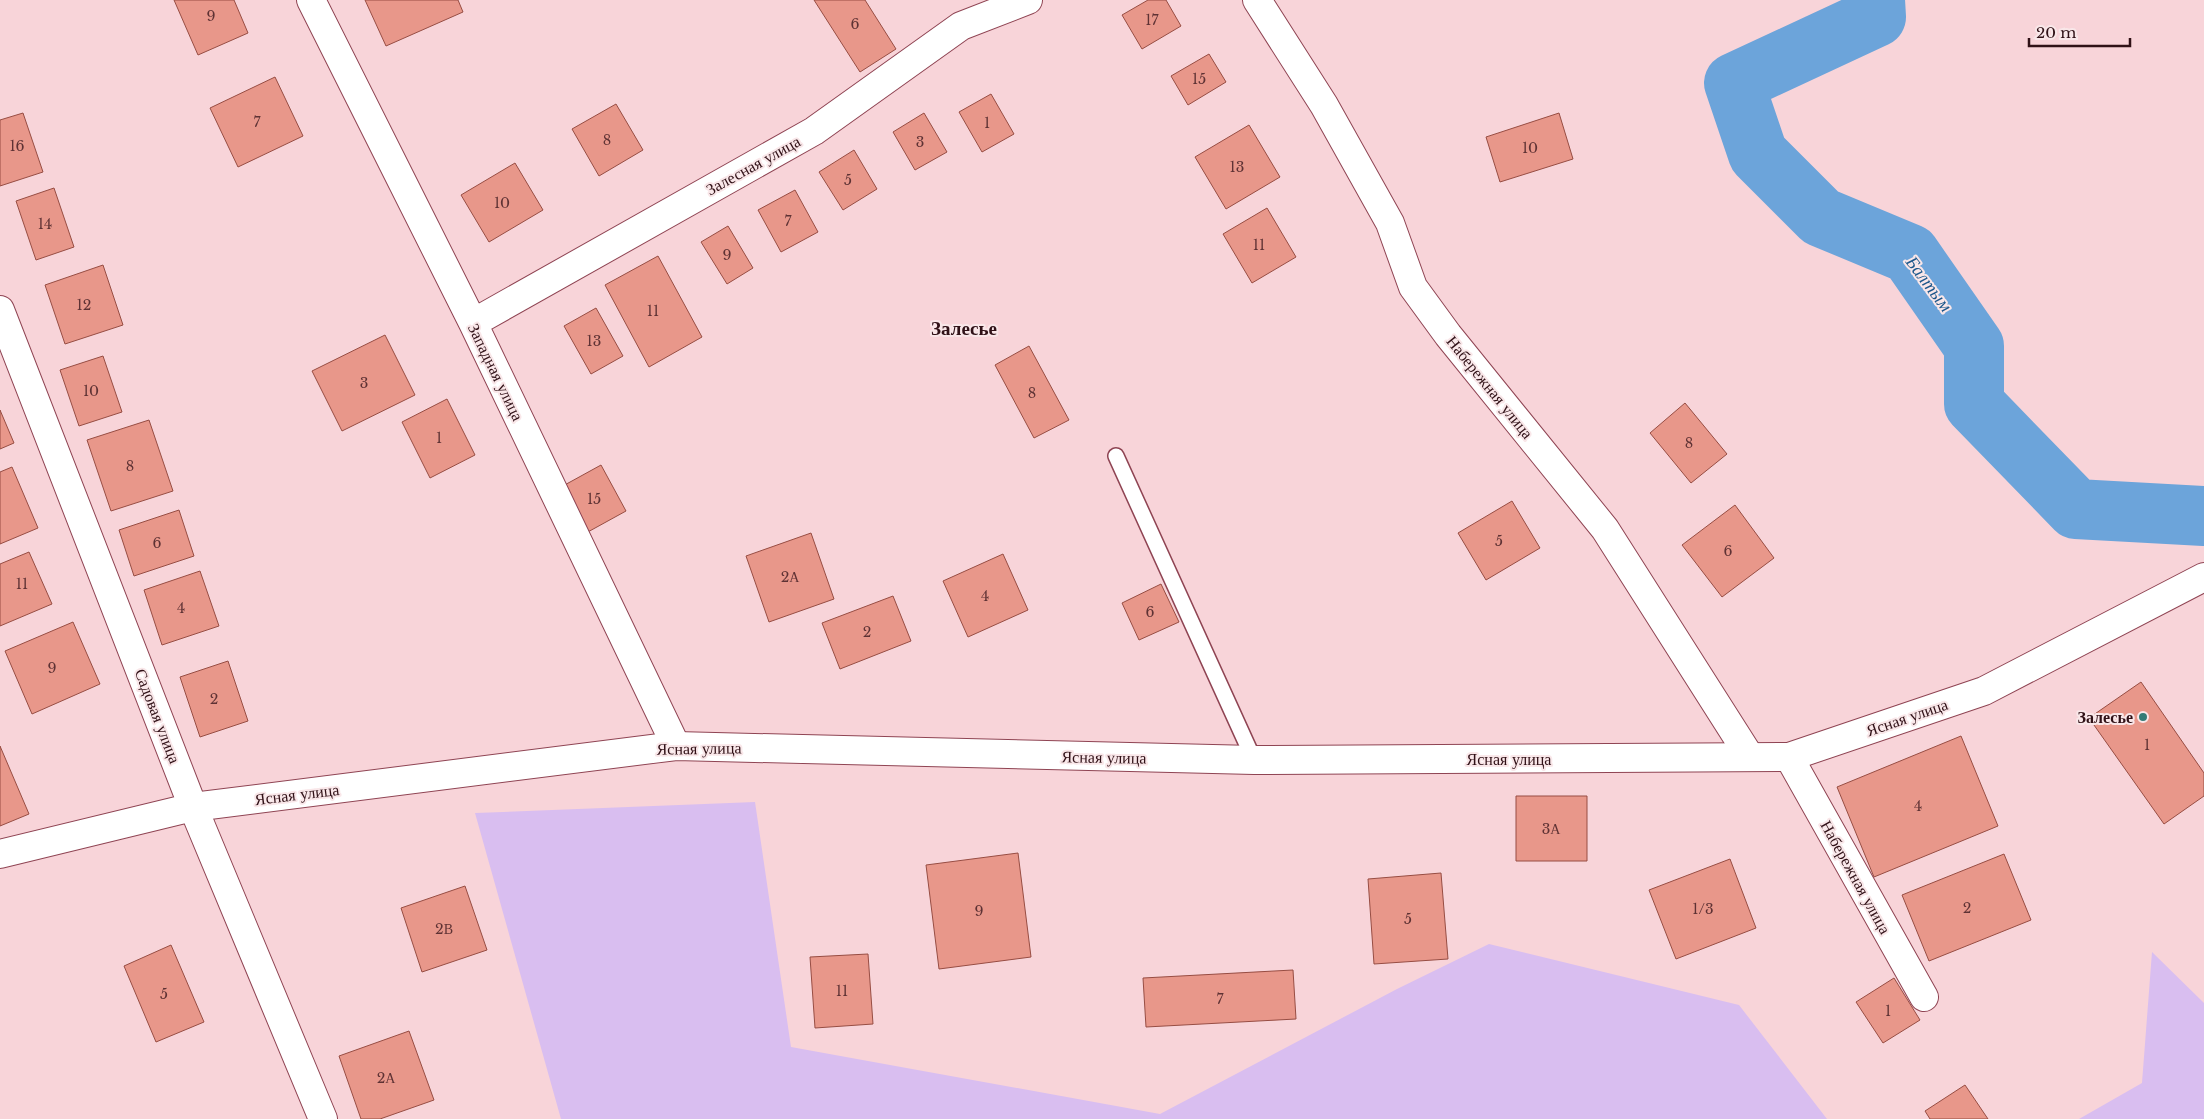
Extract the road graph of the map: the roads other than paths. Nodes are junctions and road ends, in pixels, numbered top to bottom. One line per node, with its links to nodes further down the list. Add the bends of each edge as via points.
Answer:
1 (311, 0): 5 (street, Западная улица)
2 (1028, 0): 5 (street, Залесная улица, via 960,26 814,131)
3 (1257, 0): 9 (street, Набережная улица, via 1324,105 1390,223 1413,287 1605,530)
4 (0, 310): 12 (street, Садовая улица)
5 (473, 323): 8 (street, Западная улица)
6 (1116, 456): 11 (lane)
7 (2192, 583): 10 (street, Ясная улица, via 1984,691)
8 (676, 746): 11 (street, Ясная улица); 12 (street, Ясная улица)
9 (1750, 757): 10 (street, Ясная улица); 11 (street, Ясная улица)
10 (1790, 757): 14 (street, Набережная улица)
11 (1254, 760)
12 (193, 807): 13 (street, Ясная улица); 15 (street, Садовая улица)
13 (0, 854)
14 (1924, 997)
15 (323, 1119)

